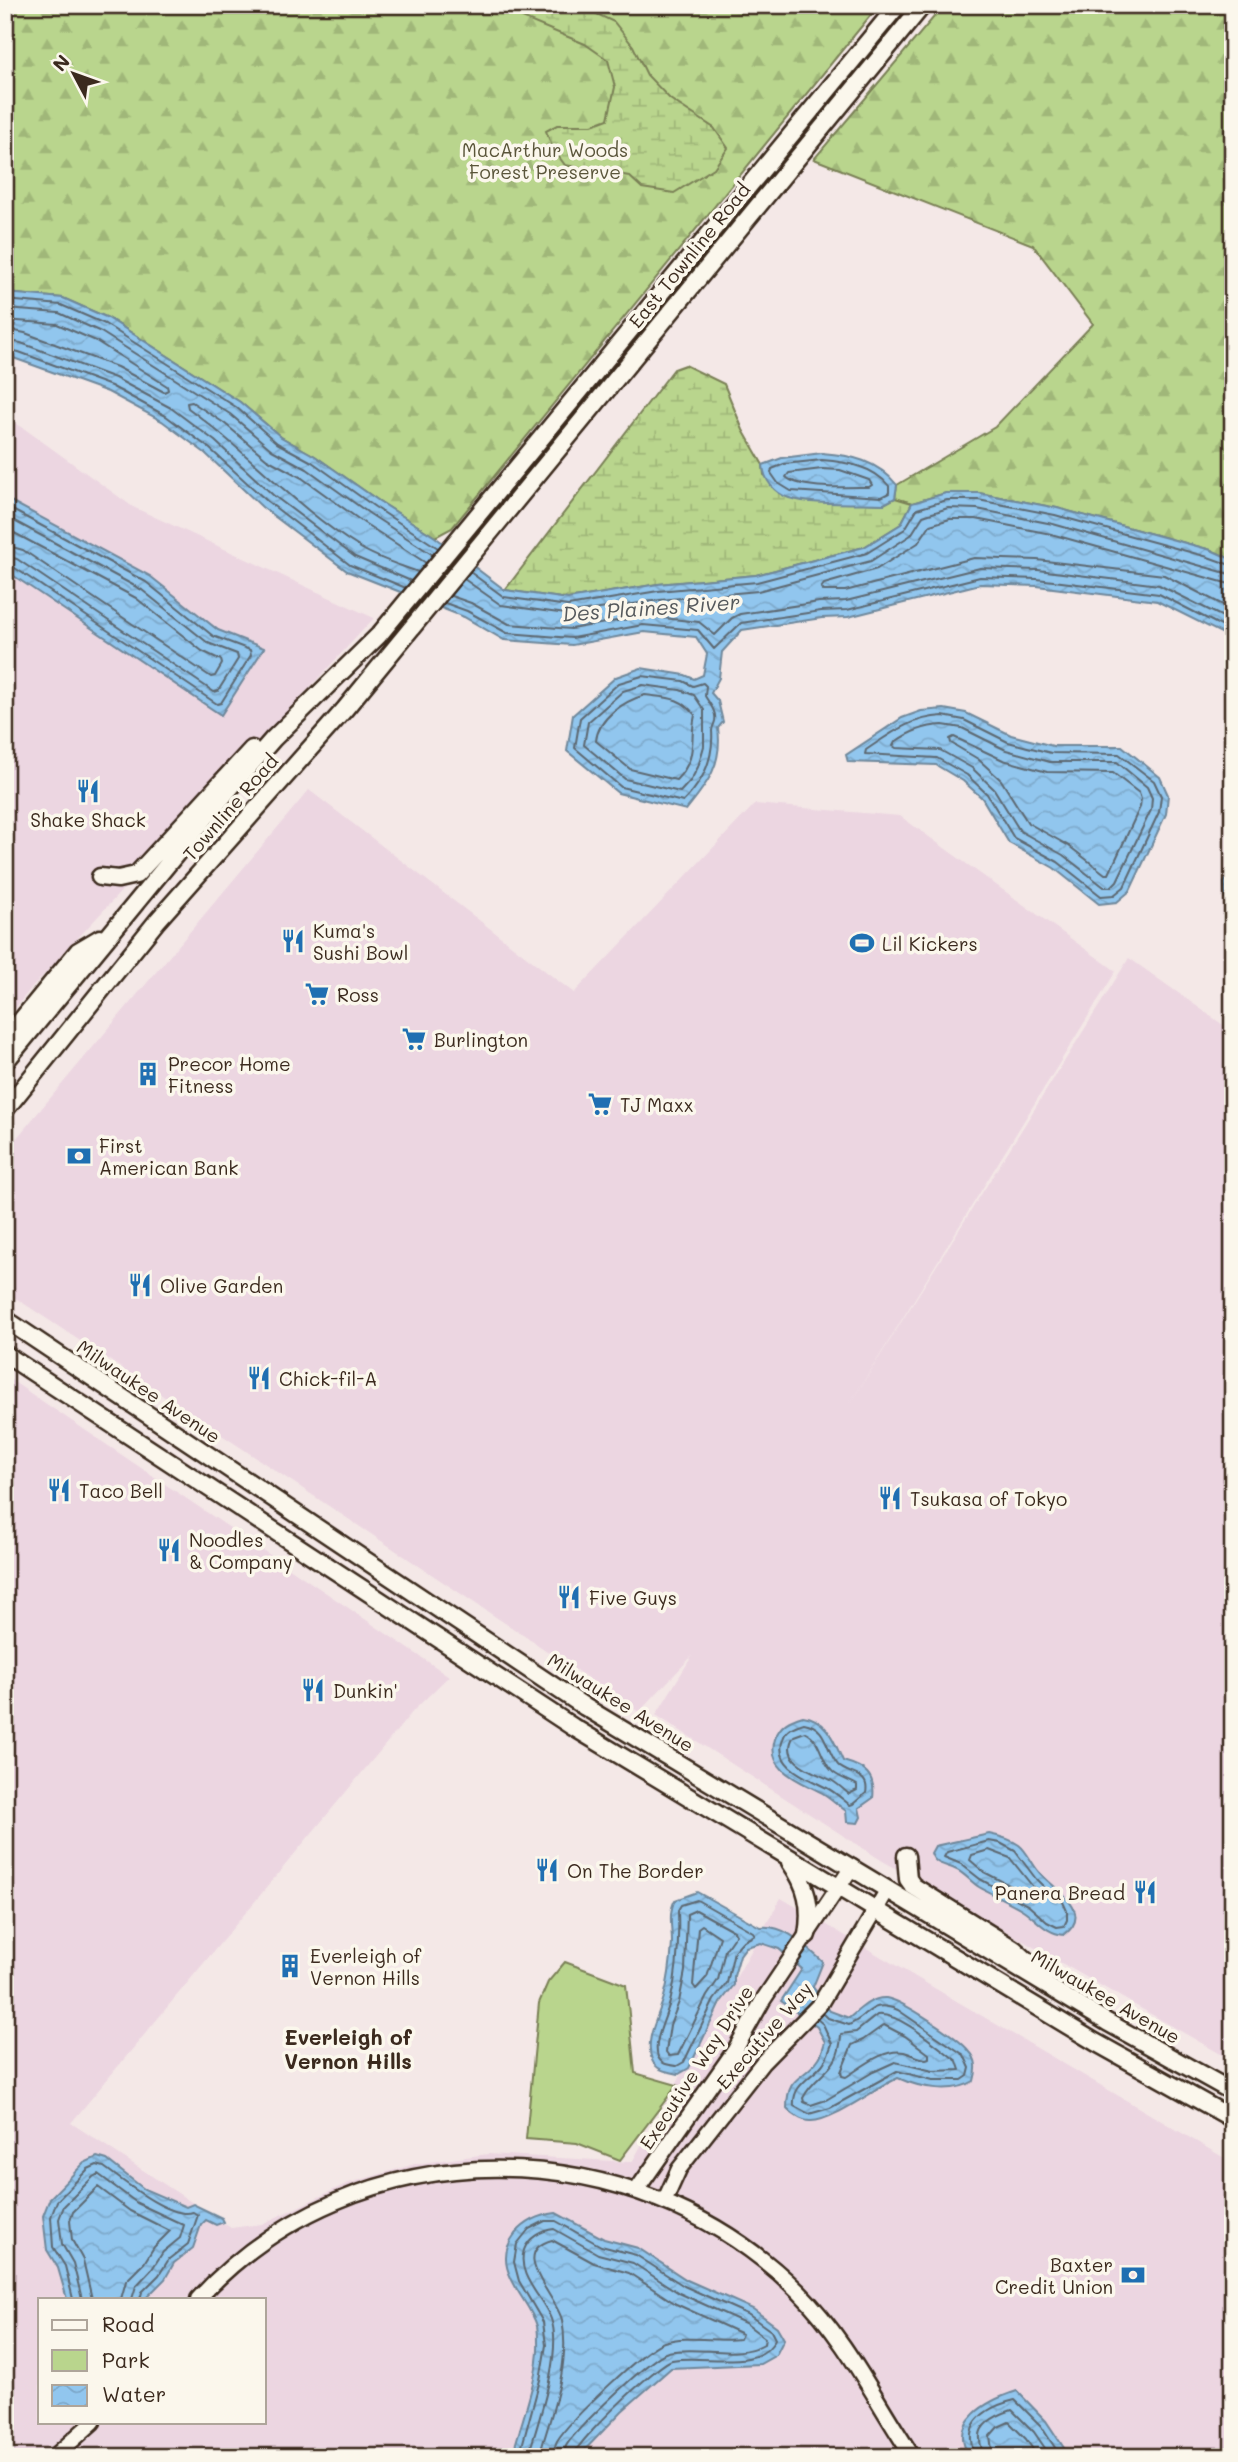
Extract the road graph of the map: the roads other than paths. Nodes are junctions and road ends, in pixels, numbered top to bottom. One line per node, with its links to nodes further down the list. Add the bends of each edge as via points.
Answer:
1 (898, 5): 3 (main road, East Townline Road)
2 (923, 5): 4 (main road, East Townline Road)
3 (469, 527): 5 (main road, Townline Road, via 379,635)
4 (489, 533): 10 (main road, Townline Road, via 345,709 158,921)
5 (273, 739): 6 (main road, via 248,751 136,875); 7 (main road, Townline Road)
6 (100, 877)
7 (111, 932): 8 (main road, via 78,951); 9 (main road, Townline Road)
8 (5, 1040)
9 (5, 1062)
10 (5, 1110)
11 (5, 1320): 15 (main road, Milwaukee Avenue, via 585,1707)
12 (5, 1354): 13 (main road, via 573,1727)
13 (784, 1854): 16 (main road); 19 (main road, via 808,1897)
14 (906, 1856): 21 (main road, via 913,1886 1014,1949)
15 (852, 1867): 16 (street, Executive Way); 17 (main road, Milwaukee Avenue)
16 (839, 1888): 18 (main road); 19 (street, Executive Way)
17 (888, 1889): 18 (street, Executive Way); 21 (main road, Milwaukee Avenue)
18 (876, 1910): 23 (main road); 25 (street, Executive Way, via 826,1994 763,2062 679,2169)
19 (806, 1937): 20 (street, Executive Way)
20 (787, 1965): 24 (street, Executive Way Drive, via 735,2050)
21 (1070, 2000): 22 (main road, Milwaukee Avenue)
22 (1233, 2092)
23 (1233, 2119)
24 (636, 2191): 25 (street); 26 (street, via 584,2176 511,2168 409,2178 301,2219 253,2250)
25 (664, 2202): 28 (street, via 725,2233 799,2292 831,2328)
26 (199, 2298)
27 (91, 2424): 29 (street)
28 (906, 2454)
29 (54, 2457)

